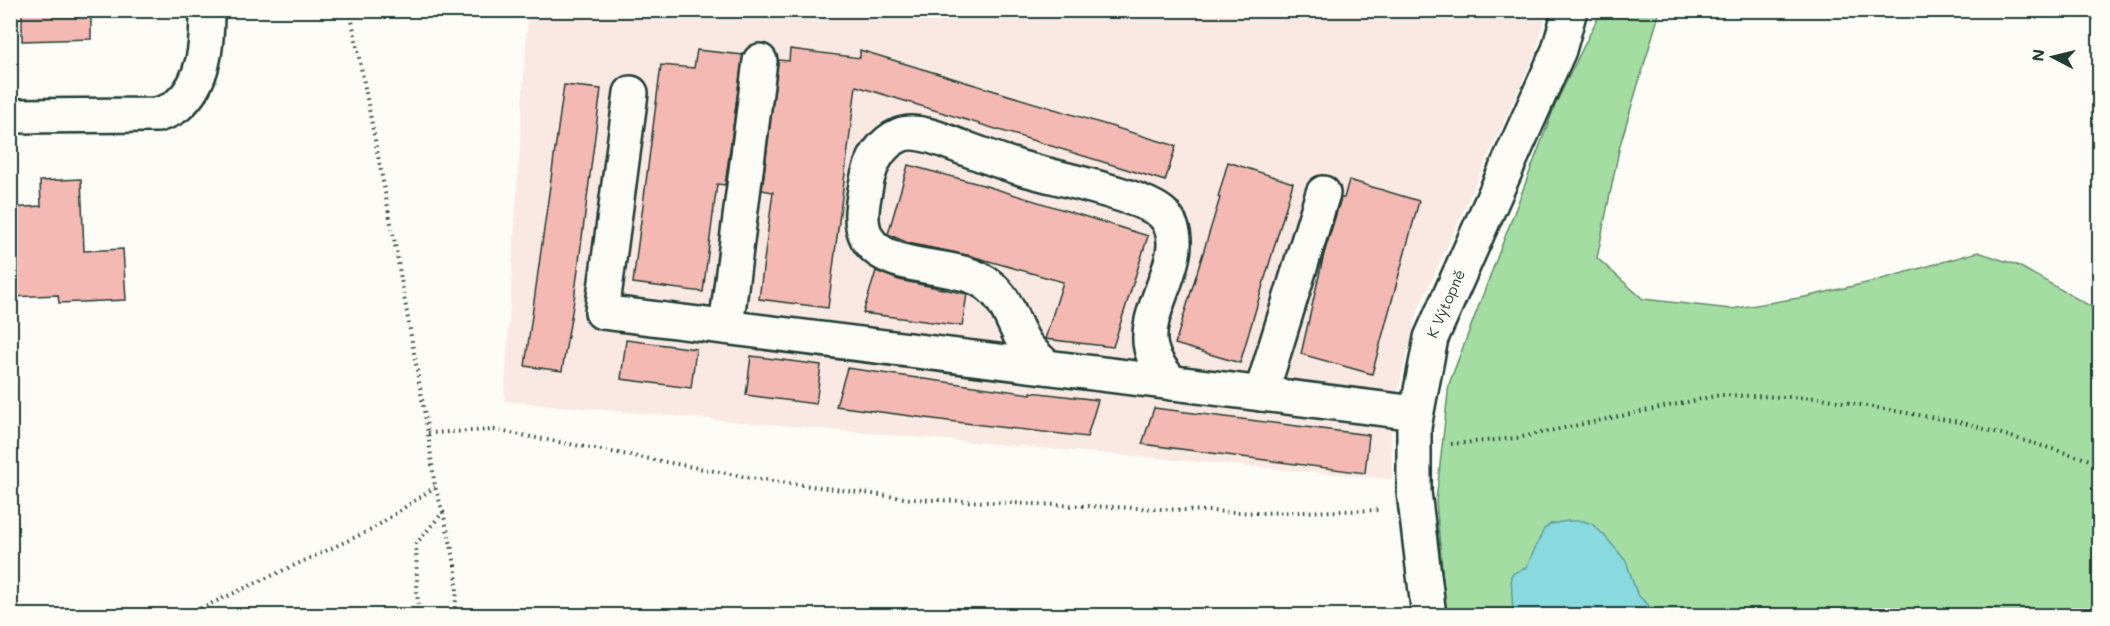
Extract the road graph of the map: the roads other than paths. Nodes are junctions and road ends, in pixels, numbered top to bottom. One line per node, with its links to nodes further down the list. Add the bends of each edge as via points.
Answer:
1 (207, 10): 5 (street, via 207,45 197,83 177,106 157,116)
2 (1570, 10): 11 (street, K Výtopně, via 1559,50 1431,338)
3 (760, 61): 7 (street)
4 (631, 93): 7 (street, via 602,312)
5 (10, 116)
6 (1323, 193): 10 (street)
7 (726, 327): 8 (street)
8 (1047, 367): 9 (street); 9 (street, via 1026,345 996,290 977,278 886,257 867,238 861,212 870,166 883,146 902,134 925,134 1021,168 1132,198 1162,213 1173,230 1174,250 1150,326 1150,347 1158,366)
9 (1172, 383): 10 (street)
10 (1261, 394): 11 (street)
11 (1416, 413): 12 (street, K Výtopně, via 1414,492)
12 (1429, 615)

